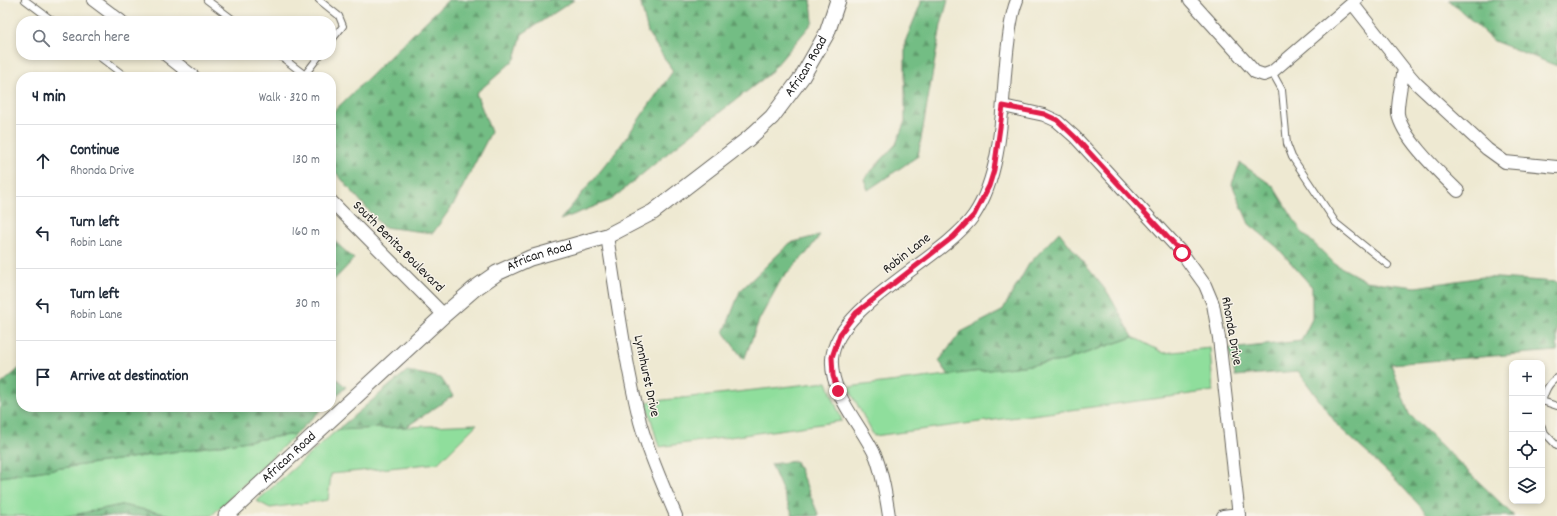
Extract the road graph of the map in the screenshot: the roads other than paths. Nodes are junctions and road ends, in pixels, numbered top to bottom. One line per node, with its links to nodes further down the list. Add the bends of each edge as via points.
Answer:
1 (25, 0): 9 (lane)
2 (94, 0): 10 (street)
3 (207, 0): 11 (lane)
4 (318, 0): 12 (lane, via 339,16 343,26)
5 (838, 0): 27 (street, African Road, via 827,33 802,77 772,117 748,139 653,212)
6 (1017, 0): 23 (street, Robin Lane, via 1012,13 1006,57)
7 (1190, 0): 22 (street, via 1255,72 1264,75)
8 (1354, 2): 17 (street); 22 (street)
9 (46, 16)
10 (115, 16)
11 (228, 16)
12 (336, 35)
13 (104, 60): 18 (lane)
14 (172, 60): 19 (street)
15 (285, 60): 20 (lane)
16 (316, 60): 21 (lane)
17 (1404, 69): 24 (street, via 1487,149 1505,162); 25 (street, via 1398,113 1401,126 1423,156)
18 (119, 72)
19 (188, 72)
20 (299, 72)
21 (307, 72)
22 (1272, 72): 28 (lane, via 1282,90 1287,144 1292,157 1336,223)
23 (1003, 106): 36 (street, Rhonda Drive, via 1044,114 1057,120 1182,253 1205,285 1213,304 1219,338); 39 (street, Robin Lane, via 994,170 974,215 953,237 856,313 840,334 832,357 833,376 838,391 876,457 884,484)
24 (1557, 167)
25 (1458, 191)
26 (336, 206): 29 (street, South Benita Boulevard)
27 (607, 236): 29 (street, African Road, via 530,258 497,273); 38 (street, Lynnhurst Drive, via 624,348 640,422)
28 (1388, 265)
29 (444, 315): 37 (street, African Road)
30 (1557, 378): 31 (lane, via 1552,381)
31 (1544, 396)
32 (1545, 402): 33 (lane)
33 (1557, 406)
34 (1544, 432): 35 (lane)
35 (1557, 446)
36 (1239, 515): 40 (street)
37 (226, 516)
38 (676, 516)
39 (889, 516)
40 (1224, 516)

